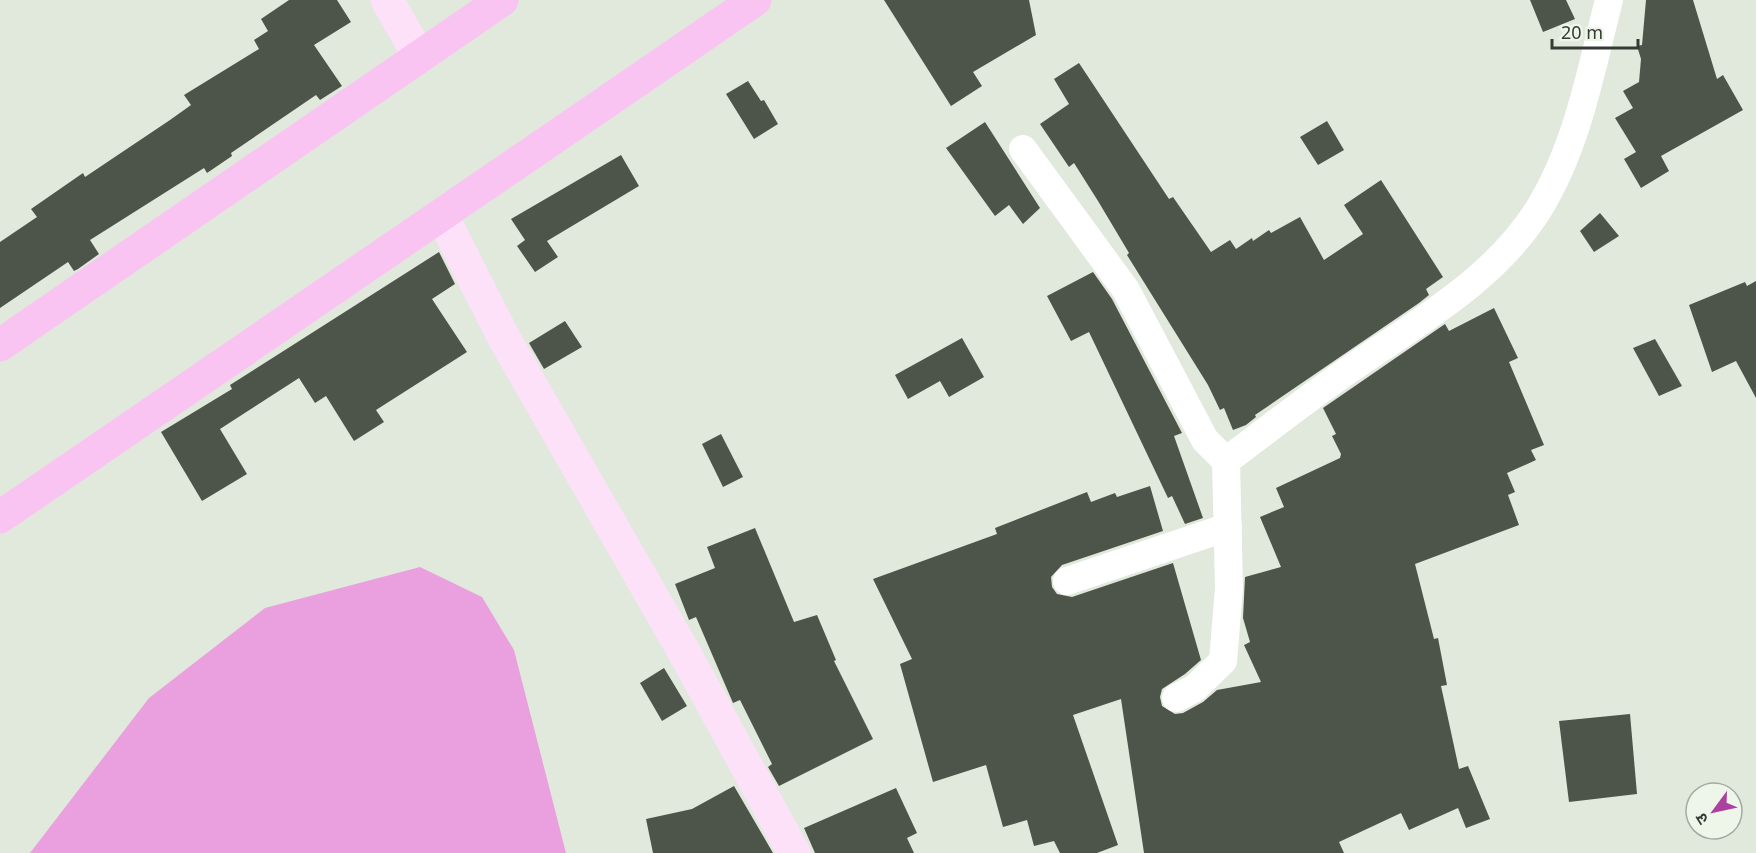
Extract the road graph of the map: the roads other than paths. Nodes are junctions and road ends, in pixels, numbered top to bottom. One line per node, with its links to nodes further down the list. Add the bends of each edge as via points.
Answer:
1 (387, 0): 5 (street)
2 (502, 0): 5 (main road)
3 (755, 0): 7 (main road)
4 (1610, 0): 9 (street, via 1572,143 1539,207 1503,254 1466,289 1324,387)
5 (419, 56): 8 (main road)
6 (1023, 149): 9 (street, via 1126,290 1205,440)
7 (442, 216): 10 (main road); 14 (street, via 504,338)
8 (0, 345)
9 (1226, 461): 11 (street)
10 (0, 517)
11 (1228, 527): 12 (street); 13 (street, via 1230,588 1223,661 1195,688)
12 (1067, 581)
13 (1176, 698)
14 (794, 853)

